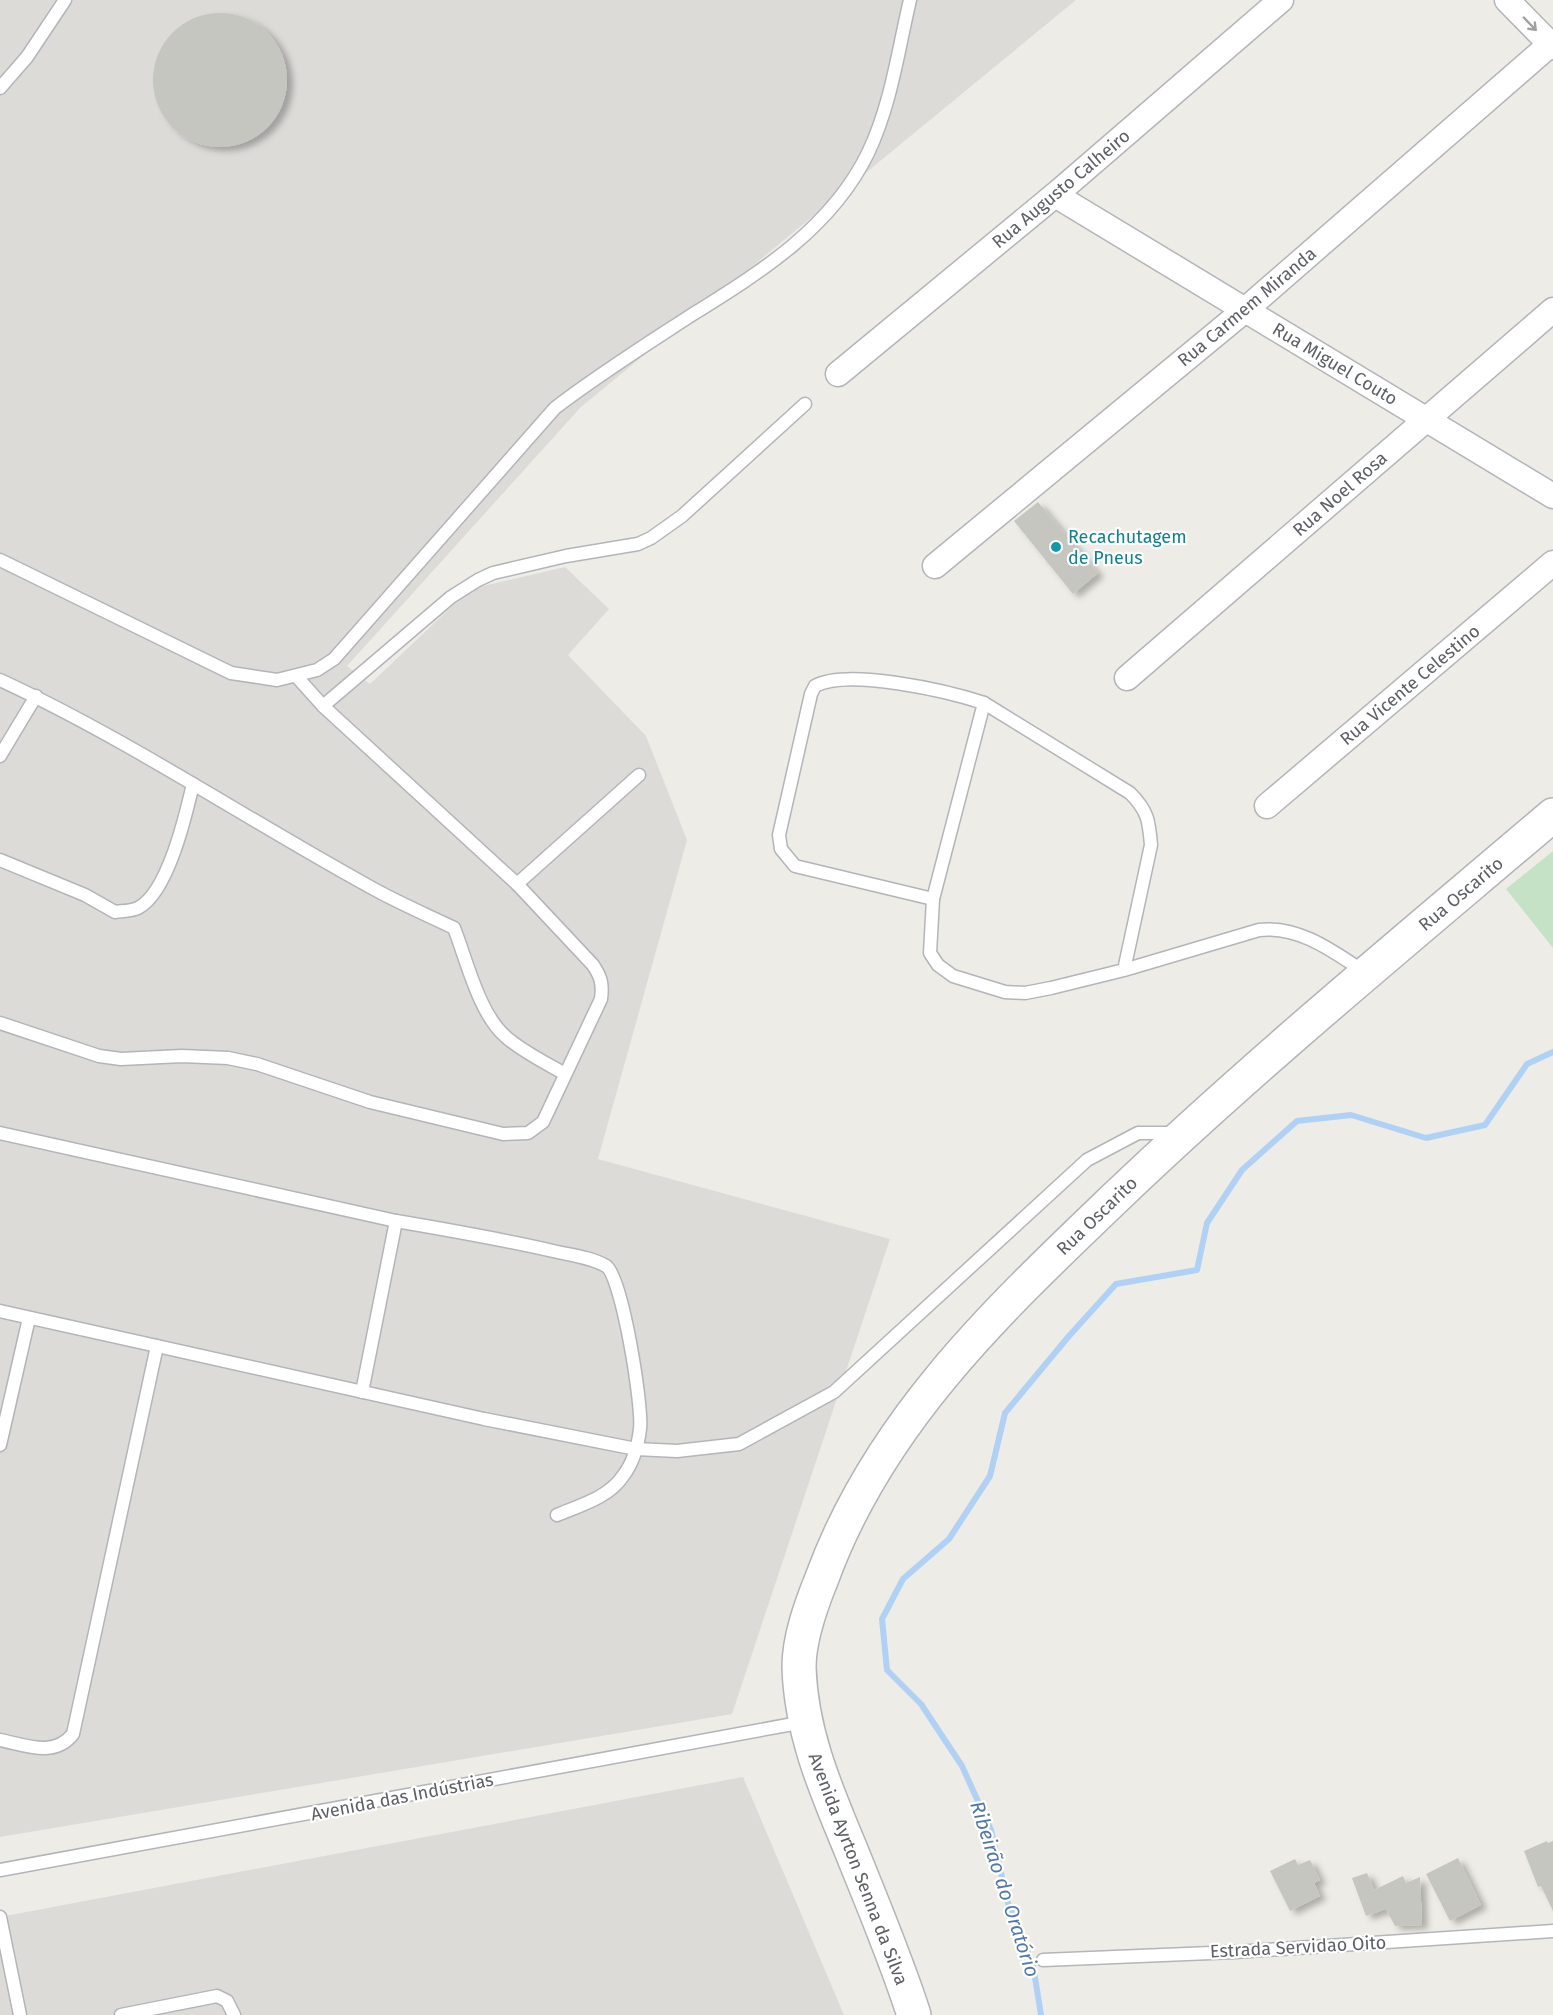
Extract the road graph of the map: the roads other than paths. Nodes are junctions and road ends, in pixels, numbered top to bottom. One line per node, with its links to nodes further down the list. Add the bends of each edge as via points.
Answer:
1 (65, 0): 6 (lane, via 27,57)
2 (910, 0): 17 (lane, via 885,112 846,189 817,224 764,269 596,376 555,408 334,659)
3 (1281, 0): 7 (street, Rua Augusto Calheiro)
4 (1507, 0): 5 (street, one-way to 5)
5 (1552, 44): 8 (street, Rua Carmem Miranda)
6 (0, 88)
7 (1055, 195): 8 (street, Rua Miguel Couto); 10 (street, Rua Augusto Calheiro)
8 (1245, 310): 12 (street, Rua Miguel Couto); 16 (street, Rua Carmem Miranda)
9 (1553, 310): 12 (street, Rua Noel Rosa)
10 (838, 374)
11 (806, 404): 22 (lane, via 682,516 651,538 638,544 493,573 478,580 451,597)
12 (1426, 419): 13 (street, Rua Miguel Couto); 18 (street, Rua Noel Rosa)
13 (1553, 496)
14 (0, 560): 17 (lane, via 231,674 277,680)
15 (1553, 563): 26 (street, Rua Vicente Celestino)
16 (935, 566)
17 (297, 677): 22 (lane)
18 (1127, 678)
19 (0, 680): 20 (lane)
20 (36, 696): 23 (lane); 25 (lane)
21 (984, 703): 30 (lane); 30 (lane, via 879,681 839,678 815,686 811,694 779,835 787,859 795,866); 31 (lane, via 1130,793 1144,806 1151,845)
22 (323, 706): 29 (lane)
23 (0, 756)
24 (639, 775): 29 (lane)
25 (194, 784): 28 (lane, via 176,851 153,894 139,908 115,912 85,895); 34 (lane, via 374,889 454,928 481,1004 505,1036)
26 (1267, 806)
27 (1553, 815): 32 (main road, Rua Oscarito)
28 (0, 860)
29 (517, 884): 34 (lane, via 593,965 602,981 601,999)
30 (933, 899): 31 (lane, via 930,952 938,965 953,976 1005,992 1025,993)
31 (1124, 970): 32 (lane, via 1275,928 1332,950)
32 (1367, 973): 36 (main road, Rua Oscarito)
33 (0, 1023): 34 (lane, via 99,1056 238,1060 370,1102 503,1134 528,1133 539,1127)
34 (566, 1074)
35 (0, 1133): 37 (lane)
36 (1182, 1133): 43 (lane, via 1138,1133 1087,1160 834,1392 739,1444 677,1451); 45 (main road, Rua Oscarito, via 1002,1310 937,1380 879,1459 844,1520 810,1609 799,1663)
37 (396, 1221): 41 (lane); 43 (lane, via 515,1242 608,1267 622,1301 641,1413)
38 (0, 1311): 39 (lane)
39 (29, 1318): 40 (lane); 42 (lane)
40 (157, 1346): 41 (lane); 46 (lane, via 73,1734 60,1746 43,1749)
41 (363, 1392): 43 (lane)
42 (0, 1445)
43 (636, 1449): 44 (lane, via 613,1488)
44 (557, 1515)
45 (804, 1722): 47 (lane, Avenida das Indústrias); 54 (main road, Avenida Ayrton Senna da Silva, via 816,1768 892,1949)
46 (0, 1740)
47 (0, 1870)
48 (0, 1917): 51 (lane)
49 (1553, 1931): 50 (lane, Estrada Servidao Oito)
50 (1043, 1960)
51 (20, 2015)
52 (121, 2015): 53 (lane, via 217,1996 227,2001)
53 (234, 2015)
54 (914, 2015)

